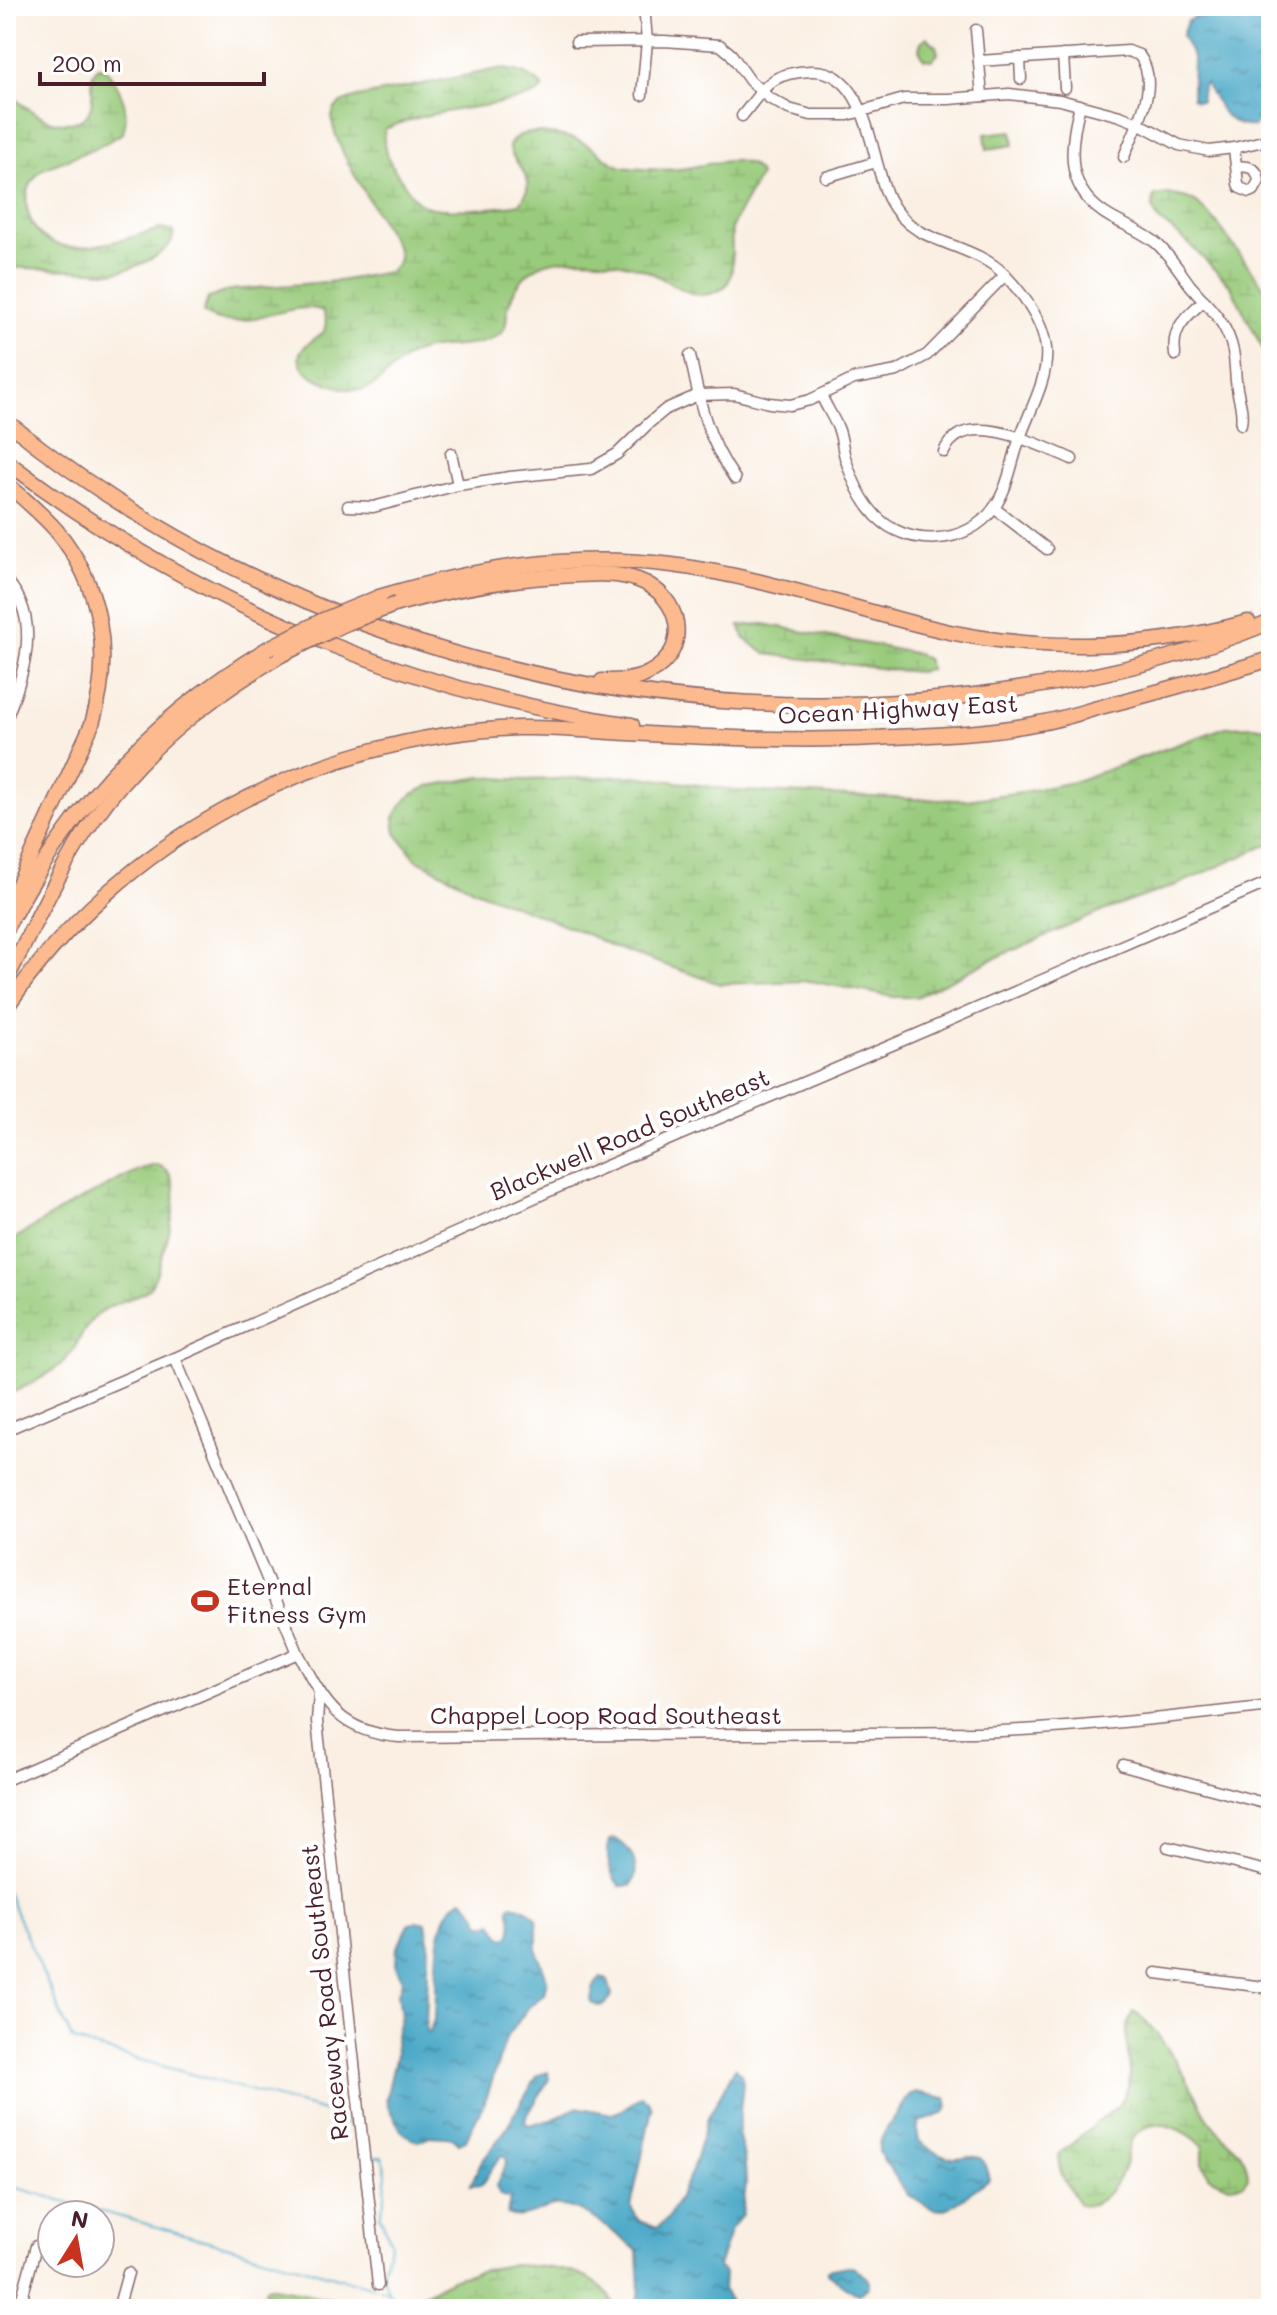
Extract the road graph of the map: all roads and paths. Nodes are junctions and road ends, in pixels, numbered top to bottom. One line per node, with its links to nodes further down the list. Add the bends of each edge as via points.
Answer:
1 (644, 6): 3 (street)
2 (976, 30): 7 (street)
3 (647, 41): 4 (street); 10 (street, via 720,45); 11 (street)
4 (576, 42)
5 (1063, 55): 6 (street); 9 (street); 16 (street, via 1139,55 1147,87)
6 (1020, 58): 7 (street); 8 (street)
7 (979, 61): 12 (street)
8 (1021, 79)
9 (1065, 88)
10 (762, 92): 14 (street, via 811,115); 14 (street, via 786,73 824,71 844,82); 15 (street)
11 (642, 95)
12 (982, 96): 13 (street, via 1035,96); 14 (street, via 904,99)
13 (1080, 105): 16 (street); 24 (street, via 1071,150 1084,194 1099,210 1164,251)
14 (861, 112): 20 (street)
15 (742, 116)
16 (1138, 123): 18 (street, via 1179,145 1209,151); 19 (street)
17 (1271, 139): 18 (street)
18 (1234, 148): 21 (street)
19 (1124, 157)
20 (876, 162): 22 (street); 23 (street, via 889,199 910,225)
21 (1236, 167)
22 (826, 177)
23 (1005, 275): 28 (street, via 917,362 846,381); 31 (street, via 1038,322 1046,350 1042,380)
24 (1204, 300): 26 (street, via 1176,331); 30 (street, via 1232,346)
25 (690, 355): 27 (street)
26 (1175, 355)
27 (698, 395): 28 (street, via 734,394 780,405); 36 (street, via 711,439); 38 (street, via 666,409 617,454 591,469)
28 (821, 395): 40 (street, via 859,490 877,516 896,531 930,539 952,536 972,528)
29 (6, 421): 46 (highway, via 113,499 220,561 418,643)
30 (1241, 424)
31 (1020, 438): 32 (street, via 968,431 953,438); 34 (street); 40 (street)
32 (944, 452)
33 (451, 453): 38 (street)
34 (1072, 459)
35 (6, 461): 48 (highway, via 160,564 348,652 451,686 577,716)
36 (735, 479)
37 (6, 483): 50 (highway, via 55,529 80,566 98,613 103,659 100,694 85,742)
38 (458, 485): 39 (street, via 373,507)
39 (348, 506)
40 (994, 508): 41 (street)
41 (1047, 549)
42 (6, 580): 47 (street, via 20,599 28,637)
43 (1271, 615): 51 (highway, bridge, via 1143,641 1020,642 925,626 726,574 651,563 494,568 430,582 323,620 267,649 185,706 112,774 62,836)
44 (1271, 622): 46 (highway, via 1098,675 923,701 733,703 635,693)
45 (1271, 659): 48 (highway, Ocean Highway East, via 1039,724 873,738)
46 (529, 673): 52 (highway, bridge, via 613,681 639,678 658,668 671,652 677,632 674,613 665,596 627,576 555,575 397,604 281,655 196,712 120,785 78,843)
47 (6, 719)
48 (760, 739): 53 (highway, via 493,730 391,745 315,769 235,804 141,865 70,930)
49 (1271, 881): 54 (street, Blackwell Road Southeast, via 583,1176)
50 (6, 912)
51 (6, 928)
52 (6, 980)
53 (6, 1008)
54 (175, 1358): 55 (street, Blackwell Road Southeast); 56 (street, Chappel Loop Road Southeast)
55 (6, 1430)
56 (298, 1653): 57 (street, Chappel Loop Road Southeast); 60 (street)
57 (319, 1694): 58 (street, Chappel Loop Road Southeast, via 355,1726 399,1737 1032,1731); 68 (street, Raceway Road Southeast, via 317,1721)
58 (1271, 1706)
59 (1123, 1765): 61 (street)
60 (6, 1780)
61 (1271, 1805)
62 (1168, 1847): 63 (street)
63 (1271, 1872)
64 (1156, 1973): 65 (street)
65 (1271, 1988)
66 (36, 2246): 69 (street)
67 (128, 2273): 70 (street)
68 (378, 2285)
69 (19, 2309)
70 (118, 2309)

